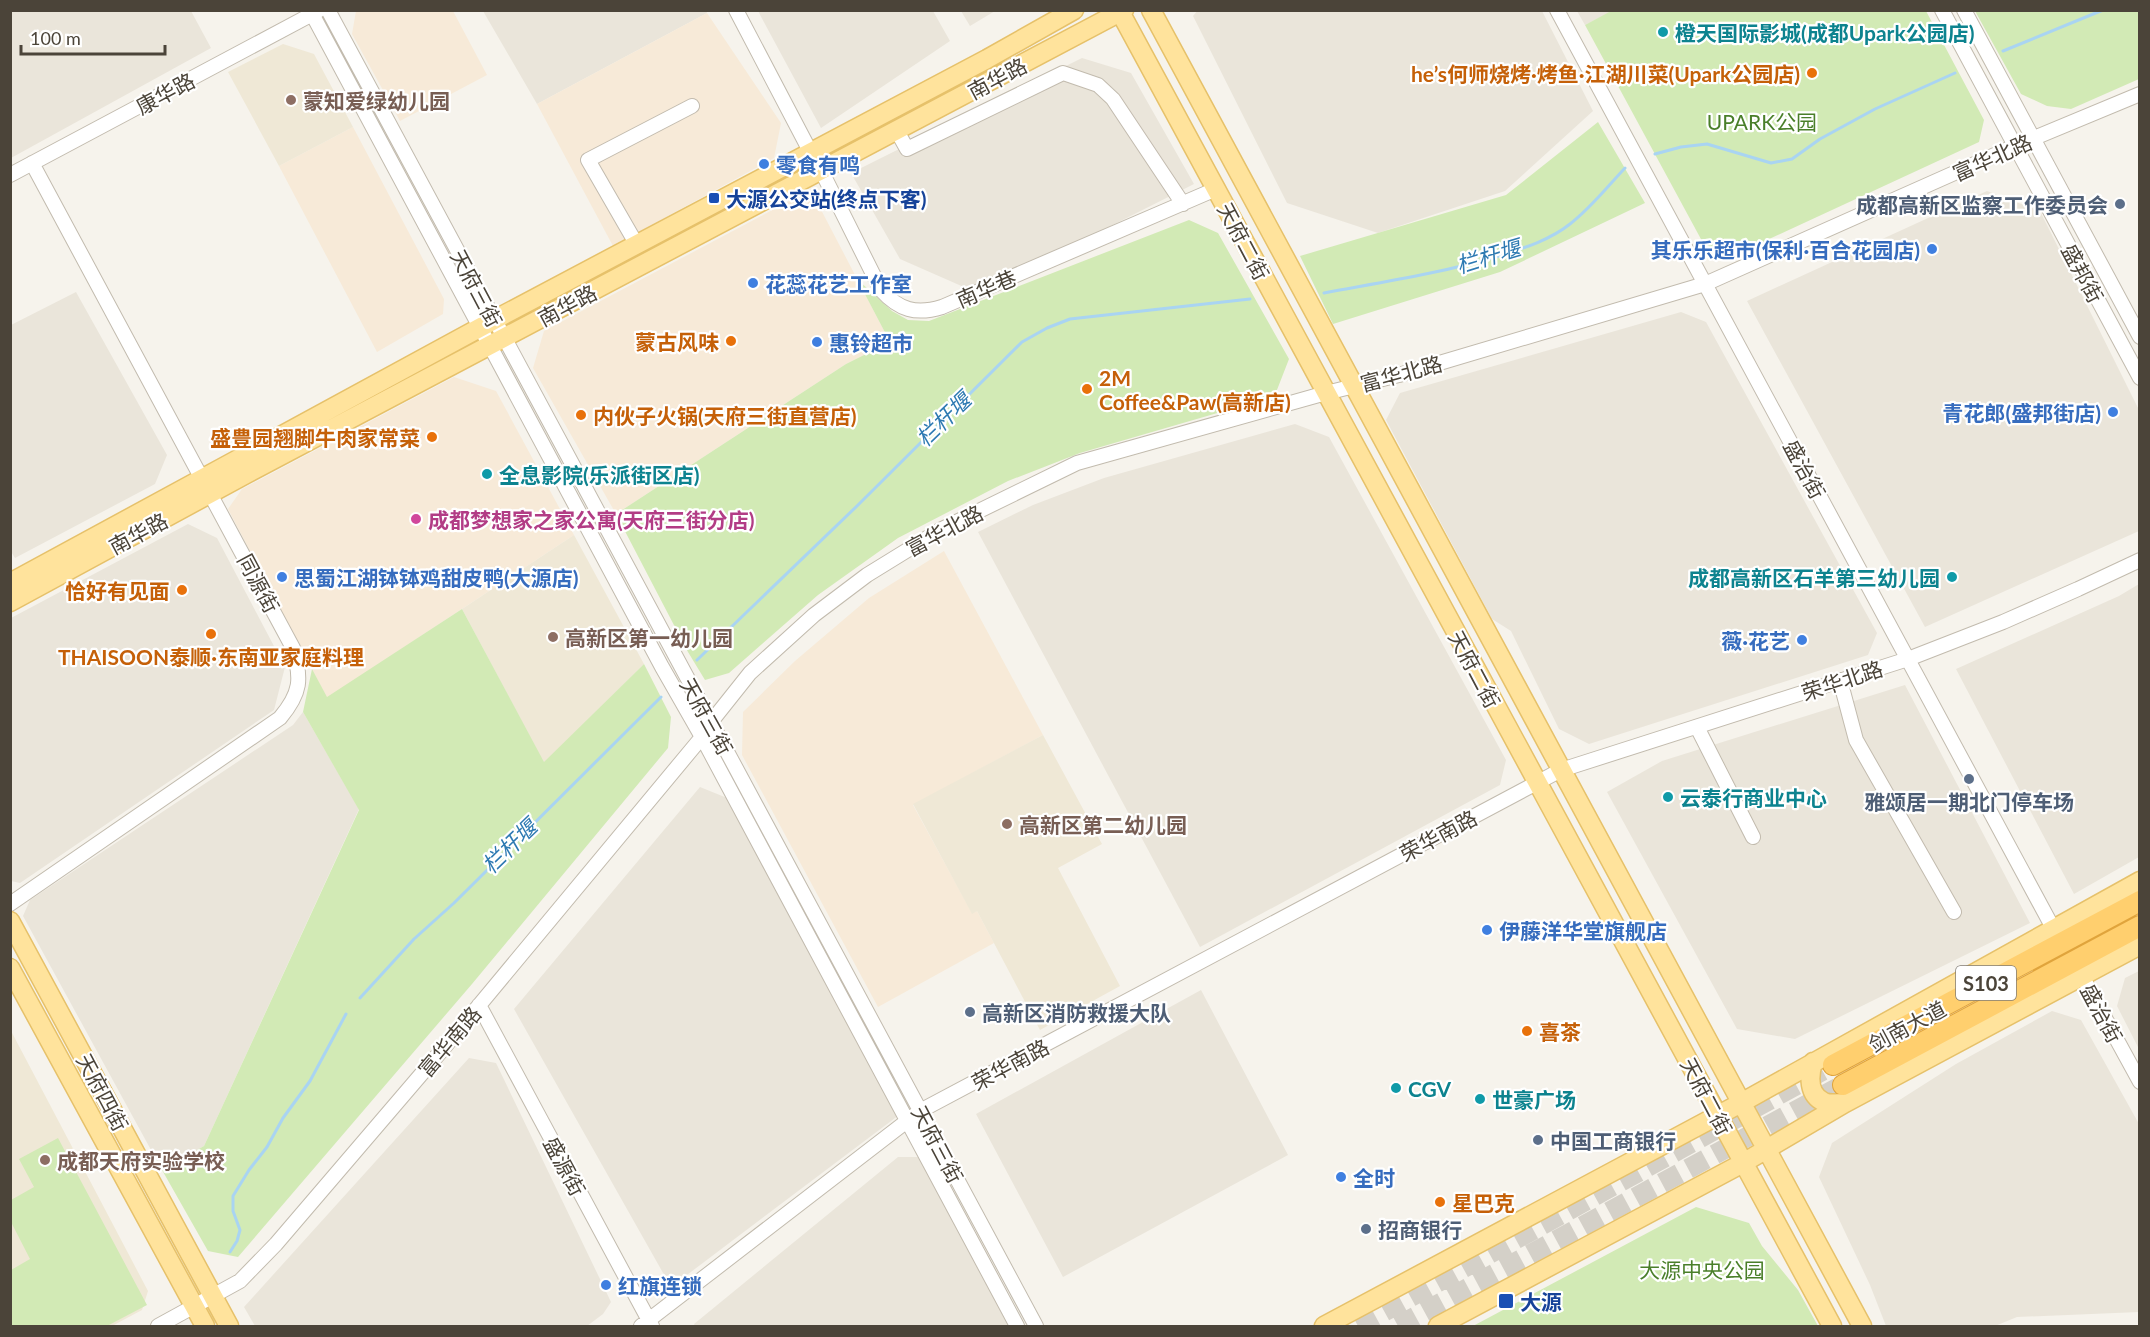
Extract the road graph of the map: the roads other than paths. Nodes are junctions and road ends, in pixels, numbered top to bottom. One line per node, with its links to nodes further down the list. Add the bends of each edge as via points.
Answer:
1 (328, 10): 23 (street, 天府三街)
2 (736, 10): 15 (street)
3 (1074, 10): 15 (main road, 南华路)
4 (1150, 10): 27 (main road, 天府二街)
5 (1557, 10): 22 (street, 盛治街)
6 (1942, 10): 14 (street, 盛邦街)
7 (1964, 10): 13 (street, 盛邦街)
8 (1121, 11): 12 (main road, 南华路); 19 (main road, 天府二街)
9 (314, 12): 16 (street, 康华路); 23 (street, 天府三街)
10 (2139, 94): 13 (street, 富华北路)
11 (692, 106): 21 (street, via 588,160)
12 (897, 131): 17 (main road, 南华路); 20 (street, via 907,149 1063,73 1098,85 1113,99)
13 (2033, 139): 14 (street, 富华北路); 24 (street, 盛邦街)
14 (2015, 146): 22 (street, 富华北路); 26 (street, 盛邦街)
15 (811, 153): 21 (main road, 南华路)
16 (32, 164): 18 (street, 康华路); 29 (street, 同源街)
17 (821, 170): 20 (street, 南华巷, via 881,290 900,306 921,312 942,307); 25 (main road, 南华路)
18 (10, 175)
19 (1216, 189): 20 (street, 南华巷); 28 (main road, 天府二街)
20 (1183, 204)
21 (637, 246): 23 (main road, 南华路)
22 (1705, 284): 27 (street, 富华北路); 33 (street, 盛治街)
23 (487, 324): 25 (street, 天府三街); 29 (main road, 南华路)
24 (2139, 337)
25 (497, 341): 29 (main road, 南华路); 35 (street, 天府三街); 37 (street, 天府三街, via 662,667)
26 (2139, 378)
27 (1353, 386): 28 (street, 富华北路); 38 (main road, 天府二街)
28 (1326, 393): 35 (street, 富华北路, via 1077,463 940,530 867,575 814,615 750,673); 39 (main road, 天府二街)
29 (207, 486): 31 (main road, 南华路); 32 (main road, 南华路); 43 (street, 同源街, via 293,648 299,668 293,703 280,718)
30 (2139, 560): 33 (street, 荣华北路, via 2003,622)
31 (10, 583)
32 (10, 602)
33 (1908, 659): 34 (street, 荣华北路); 47 (street, 盛治街)
34 (1840, 680): 36 (street, 荣华北路); 44 (street, via 1856,740)
35 (711, 722): 37 (street, 富华南路); 57 (street, 天府三街)
36 (1697, 727): 38 (street, 荣华北路); 40 (street)
37 (702, 737): 51 (street, 富华南路); 59 (street, 天府三街)
38 (1561, 770): 39 (street, 荣华北路); 56 (main road, 天府二街)
39 (1537, 783): 57 (street, 荣华南路); 58 (main road, 天府二街)
40 (1753, 837)
41 (2139, 881): 47 (main road)
42 (2139, 901): 53 (highway, 剑南大道 / S103)
43 (10, 904)
44 (1954, 912)
45 (10, 921): 62 (main road, 天府四街)
46 (2139, 926): 55 (highway, 剑南大道 / S103)
47 (2054, 928): 52 (main road)
48 (2139, 945): 50 (main road)
49 (10, 968): 63 (main road, 天府四街)
50 (2082, 976): 54 (street, 盛治街); 55 (main road)
51 (479, 1005): 62 (street, 富华南路, via 276,1244 240,1281); 64 (street, 盛源街)
52 (1813, 1062): 55 (main road, via 1810,1082 1815,1096 1826,1103); 56 (main road)
53 (1833, 1065)
54 (2139, 1082)
55 (1844, 1094): 60 (main road)
56 (1742, 1103): 58 (main road); 60 (main road, 天府二街)
57 (921, 1112): 59 (street, 荣华南路); 69 (street, 天府三街)
58 (1717, 1116): 61 (main road, 天府二街); 70 (main road)
59 (907, 1121): 64 (street, 荣华南路); 68 (street, 天府三街)
60 (1766, 1148): 61 (main road); 73 (main road, 天府二街)
61 (1743, 1163): 71 (main road); 72 (main road, 天府二街)
62 (213, 1297): 63 (street, 富华南路); 67 (main road, 天府四街)
63 (194, 1307): 65 (street, 富华南路); 66 (main road, 天府四街)
64 (647, 1324)
65 (158, 1326)
66 (205, 1326)
67 (230, 1326)
68 (1017, 1326)
69 (1036, 1326)
70 (1324, 1326)
71 (1438, 1326)
72 (1832, 1326)
73 (1862, 1326)

